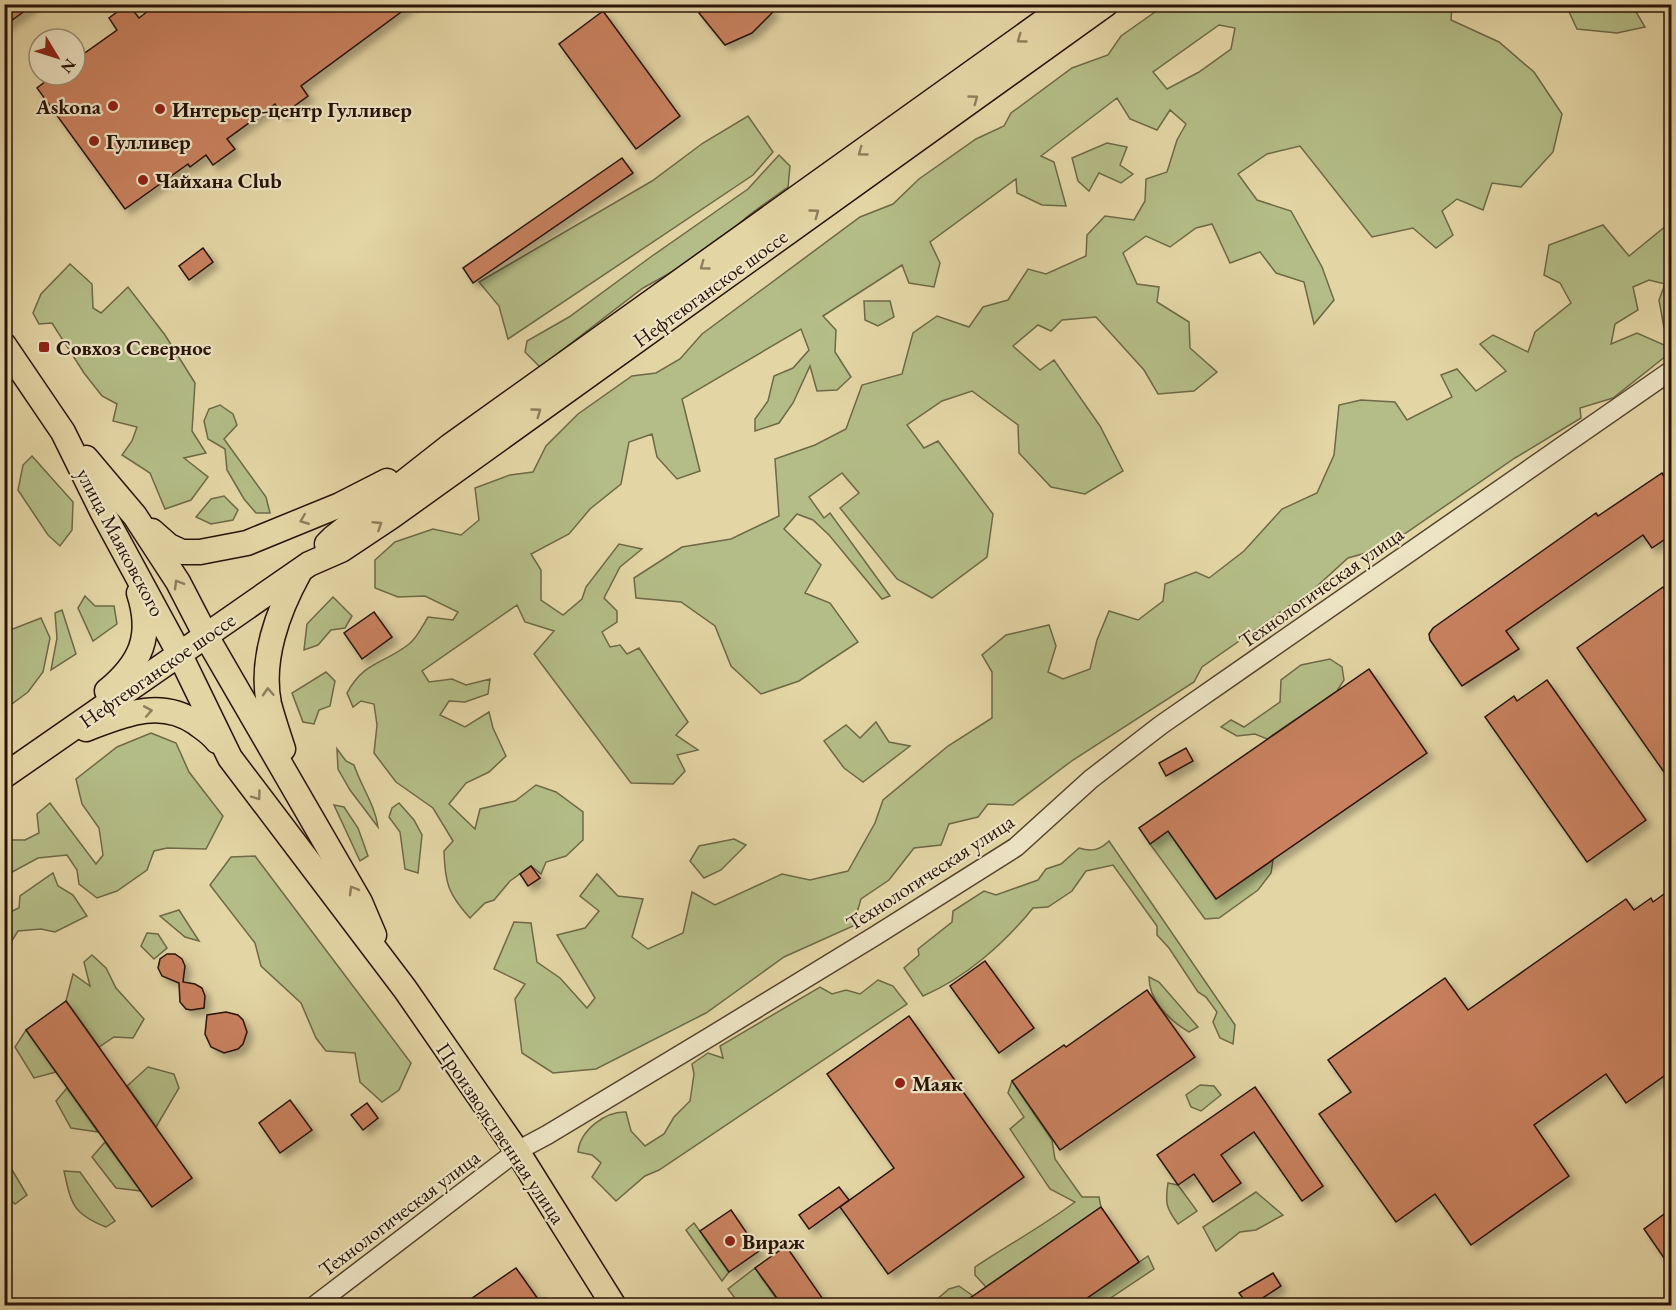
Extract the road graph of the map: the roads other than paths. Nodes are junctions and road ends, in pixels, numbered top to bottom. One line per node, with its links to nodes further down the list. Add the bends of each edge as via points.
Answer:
1 (1068, 4): 6 (main road, Нефтеюганское шоссе, one-way to 6)
2 (1106, 4): 9 (main road, Нефтеюганское шоссе, one-way to 2, via 341,550 392,516)
3 (4, 345): 5 (main road, улица Маяковского)
4 (1671, 370): 17 (street, Технологическая улица, via 1161,725 1091,779 1016,847)
5 (63, 432): 7 (main road, улица Маяковского); 8 (main road, улица Маяковского)
6 (450, 446): 7 (main road, one-way to 7, via 373,489 247,543 182,552 169,546); 9 (main road, Нефтеюганское шоссе, via 333,538)
7 (135, 516): 10 (main road, улица Маяковского, one-way to 7, via 178,582)
8 (128, 560): 11 (main road, улица Маяковского); 12 (main road, via 144,613 146,636 141,651 118,682)
9 (304, 568): 10 (main road, Нефтеюганское шоссе); 15 (main road, one-way to 9, via 269,702 267,664 286,596)
10 (206, 636): 11 (main road, Нефтеюганское шоссе); 15 (main road, Производственная улица)
11 (179, 653): 12 (main road, Нефтеюганское шоссе); 13 (main road, Производственная улица)
12 (52, 741): 13 (main road, one-way to 13, via 155,709 189,718 211,734); 14 (main road, Нефтеюганское шоссе)
13 (230, 758): 16 (main road, Производственная улица, one-way to 16)
14 (4, 776)
15 (294, 789): 16 (main road, Производственная улица, one-way to 15, via 360,902)
16 (386, 962): 17 (main road, Производственная улица)
17 (517, 1151): 18 (street, Технологическая улица); 19 (main road, Производственная улица)
18 (314, 1305)
19 (614, 1305)

